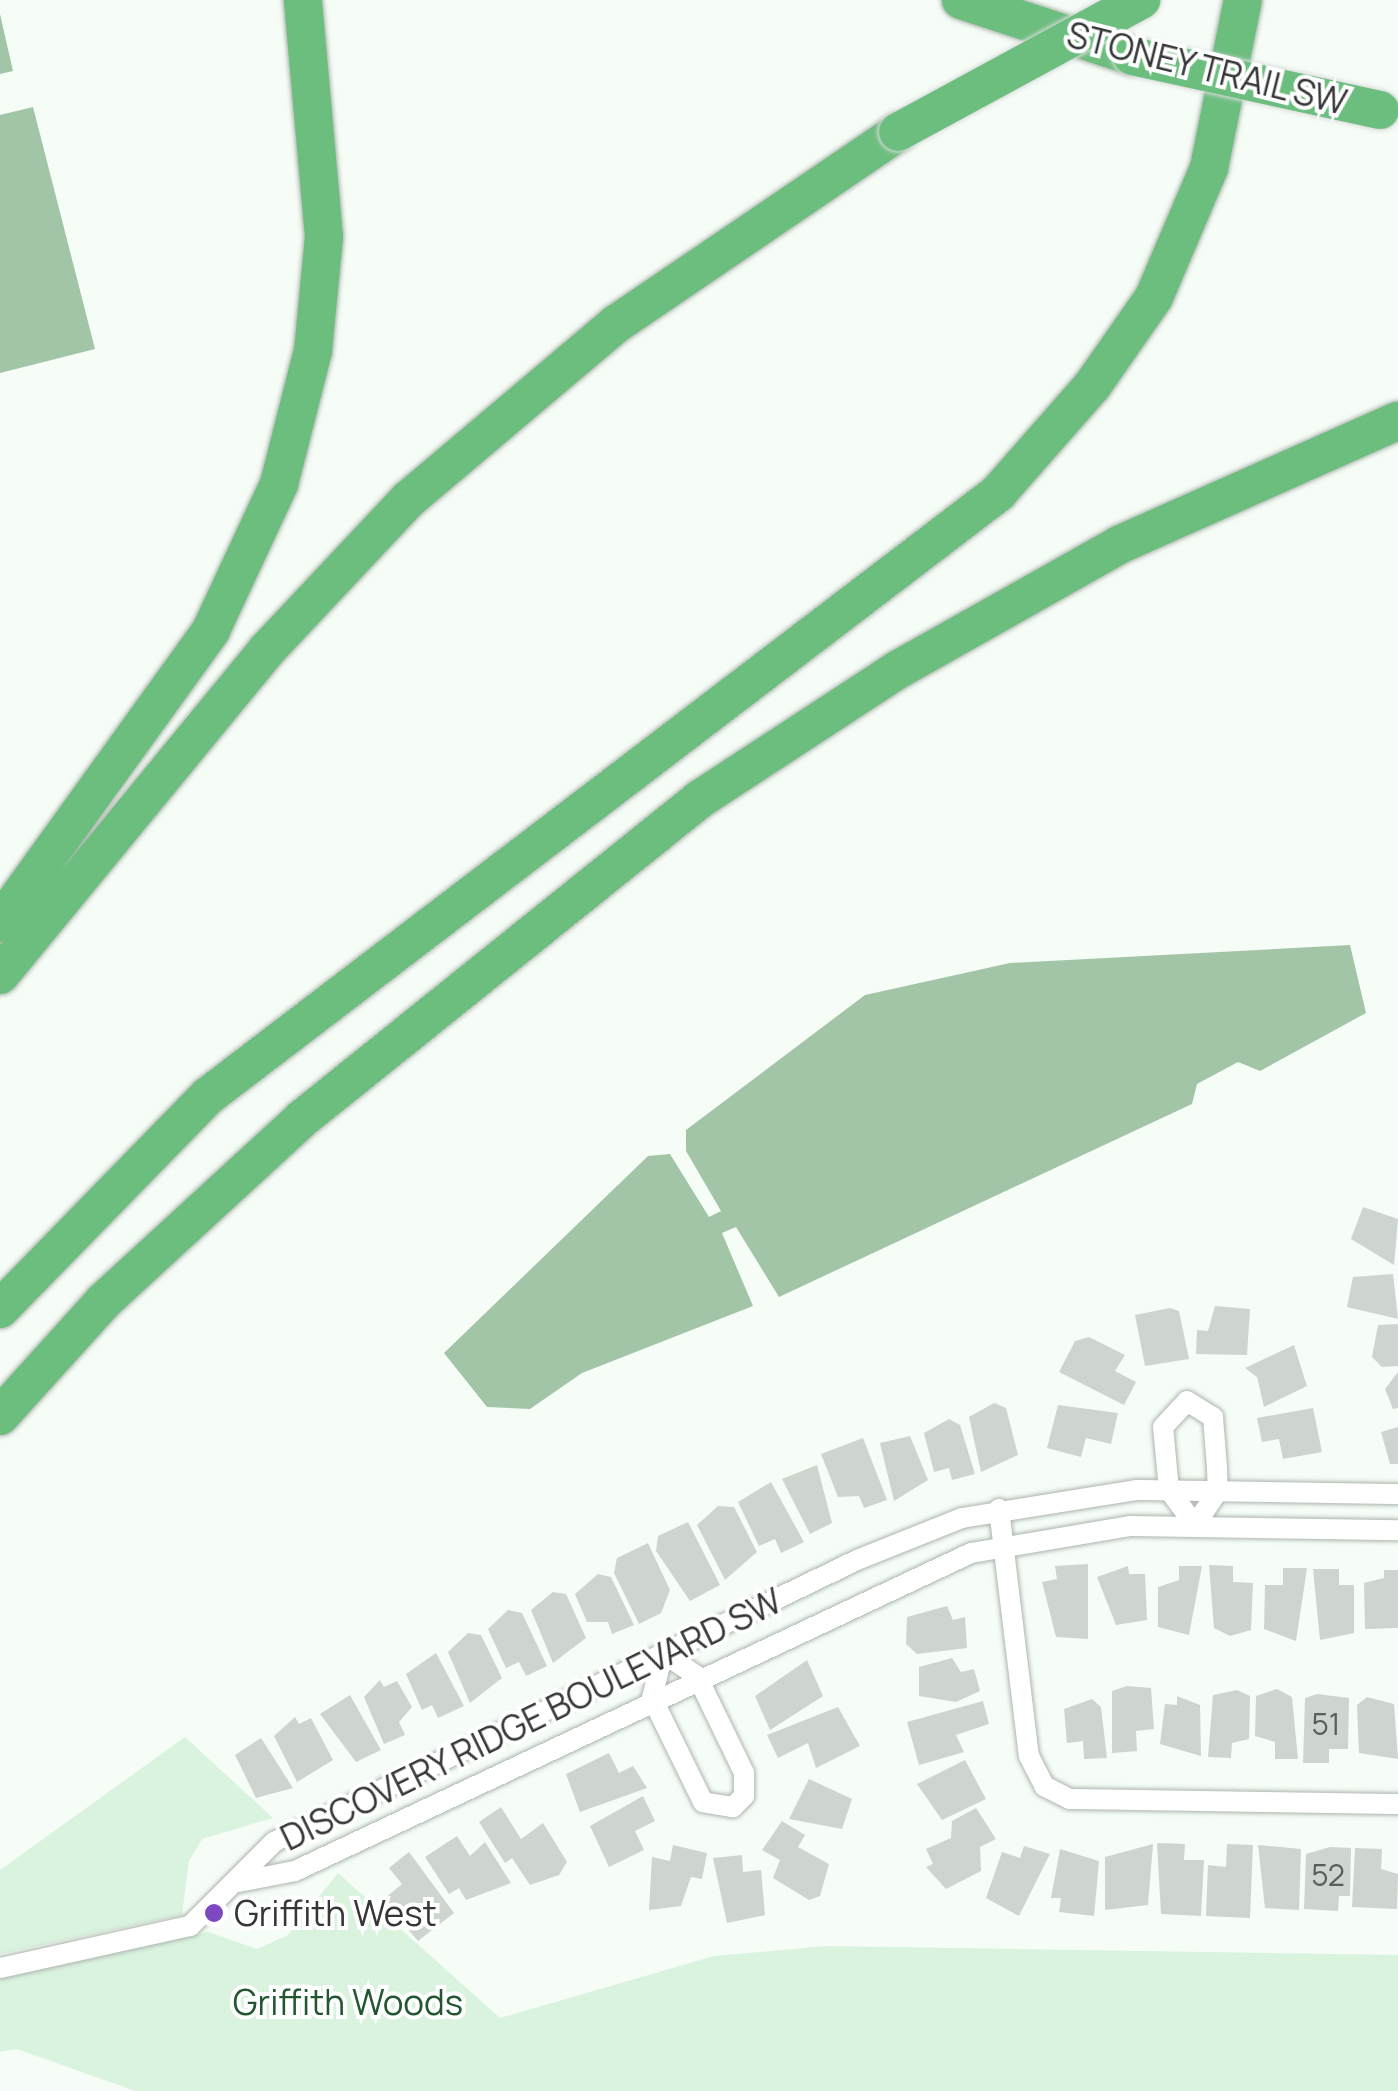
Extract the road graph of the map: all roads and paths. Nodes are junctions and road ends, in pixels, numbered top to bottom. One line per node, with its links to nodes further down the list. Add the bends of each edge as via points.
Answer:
1 (303, 0): 7 (highway, via 324,237 313,351 280,484 211,630)
2 (961, 0): 5 (highway, STONEY TRAIL SW, bridge, via 1132,56)
3 (1141, 0): 8 (highway, bridge, via 898,132 616,324 409,499 268,650)
4 (1243, 0): 9 (highway, via 1209,168 1154,297 1092,386 998,493 208,1096)
5 (1389, 112)
6 (1398, 421): 10 (highway, via 1119,545 899,669 700,799 304,1118 104,1301)
7 (0, 923)
8 (0, 975)
9 (0, 1309)
10 (0, 1416)
11 (1169, 1490): 12 (street, DISCOVERY RIDGE BOULEVARD SW); 12 (street, via 1164,1419 1187,1400 1213,1417); 14 (street, DISCOVERY RIDGE BOULEVARD SW); 15 (street)
12 (1218, 1491): 13 (street, DISCOVERY RIDGE BOULEVARD SW); 15 (street)
13 (1398, 1494)
14 (999, 1509): 17 (street); 18 (street, DISCOVERY RIDGE BOULEVARD SW, via 896,1542)
15 (1194, 1526): 16 (street, DISCOVERY RIDGE BOULEVARD SW); 17 (street, DISCOVERY RIDGE BOULEVARD SW, via 1084,1529)
16 (1398, 1530)
17 (1004, 1544): 19 (street, DISCOVERY RIDGE BOULEVARD SW, via 928,1568); 21 (street, via 1030,1756 1044,1786 1068,1800)
18 (663, 1653): 19 (street); 20 (street); 22 (street, DISCOVERY RIDGE BOULEVARD SW, via 274,1842)
19 (697, 1676): 20 (street, DISCOVERY RIDGE BOULEVARD SW); 20 (street, via 746,1780 733,1807 704,1802)
20 (652, 1698): 22 (street, DISCOVERY RIDGE BOULEVARD SW, via 295,1871)
21 (1398, 1804)
22 (238, 1882): 23 (street, via 190,1926)
23 (0, 1968)

